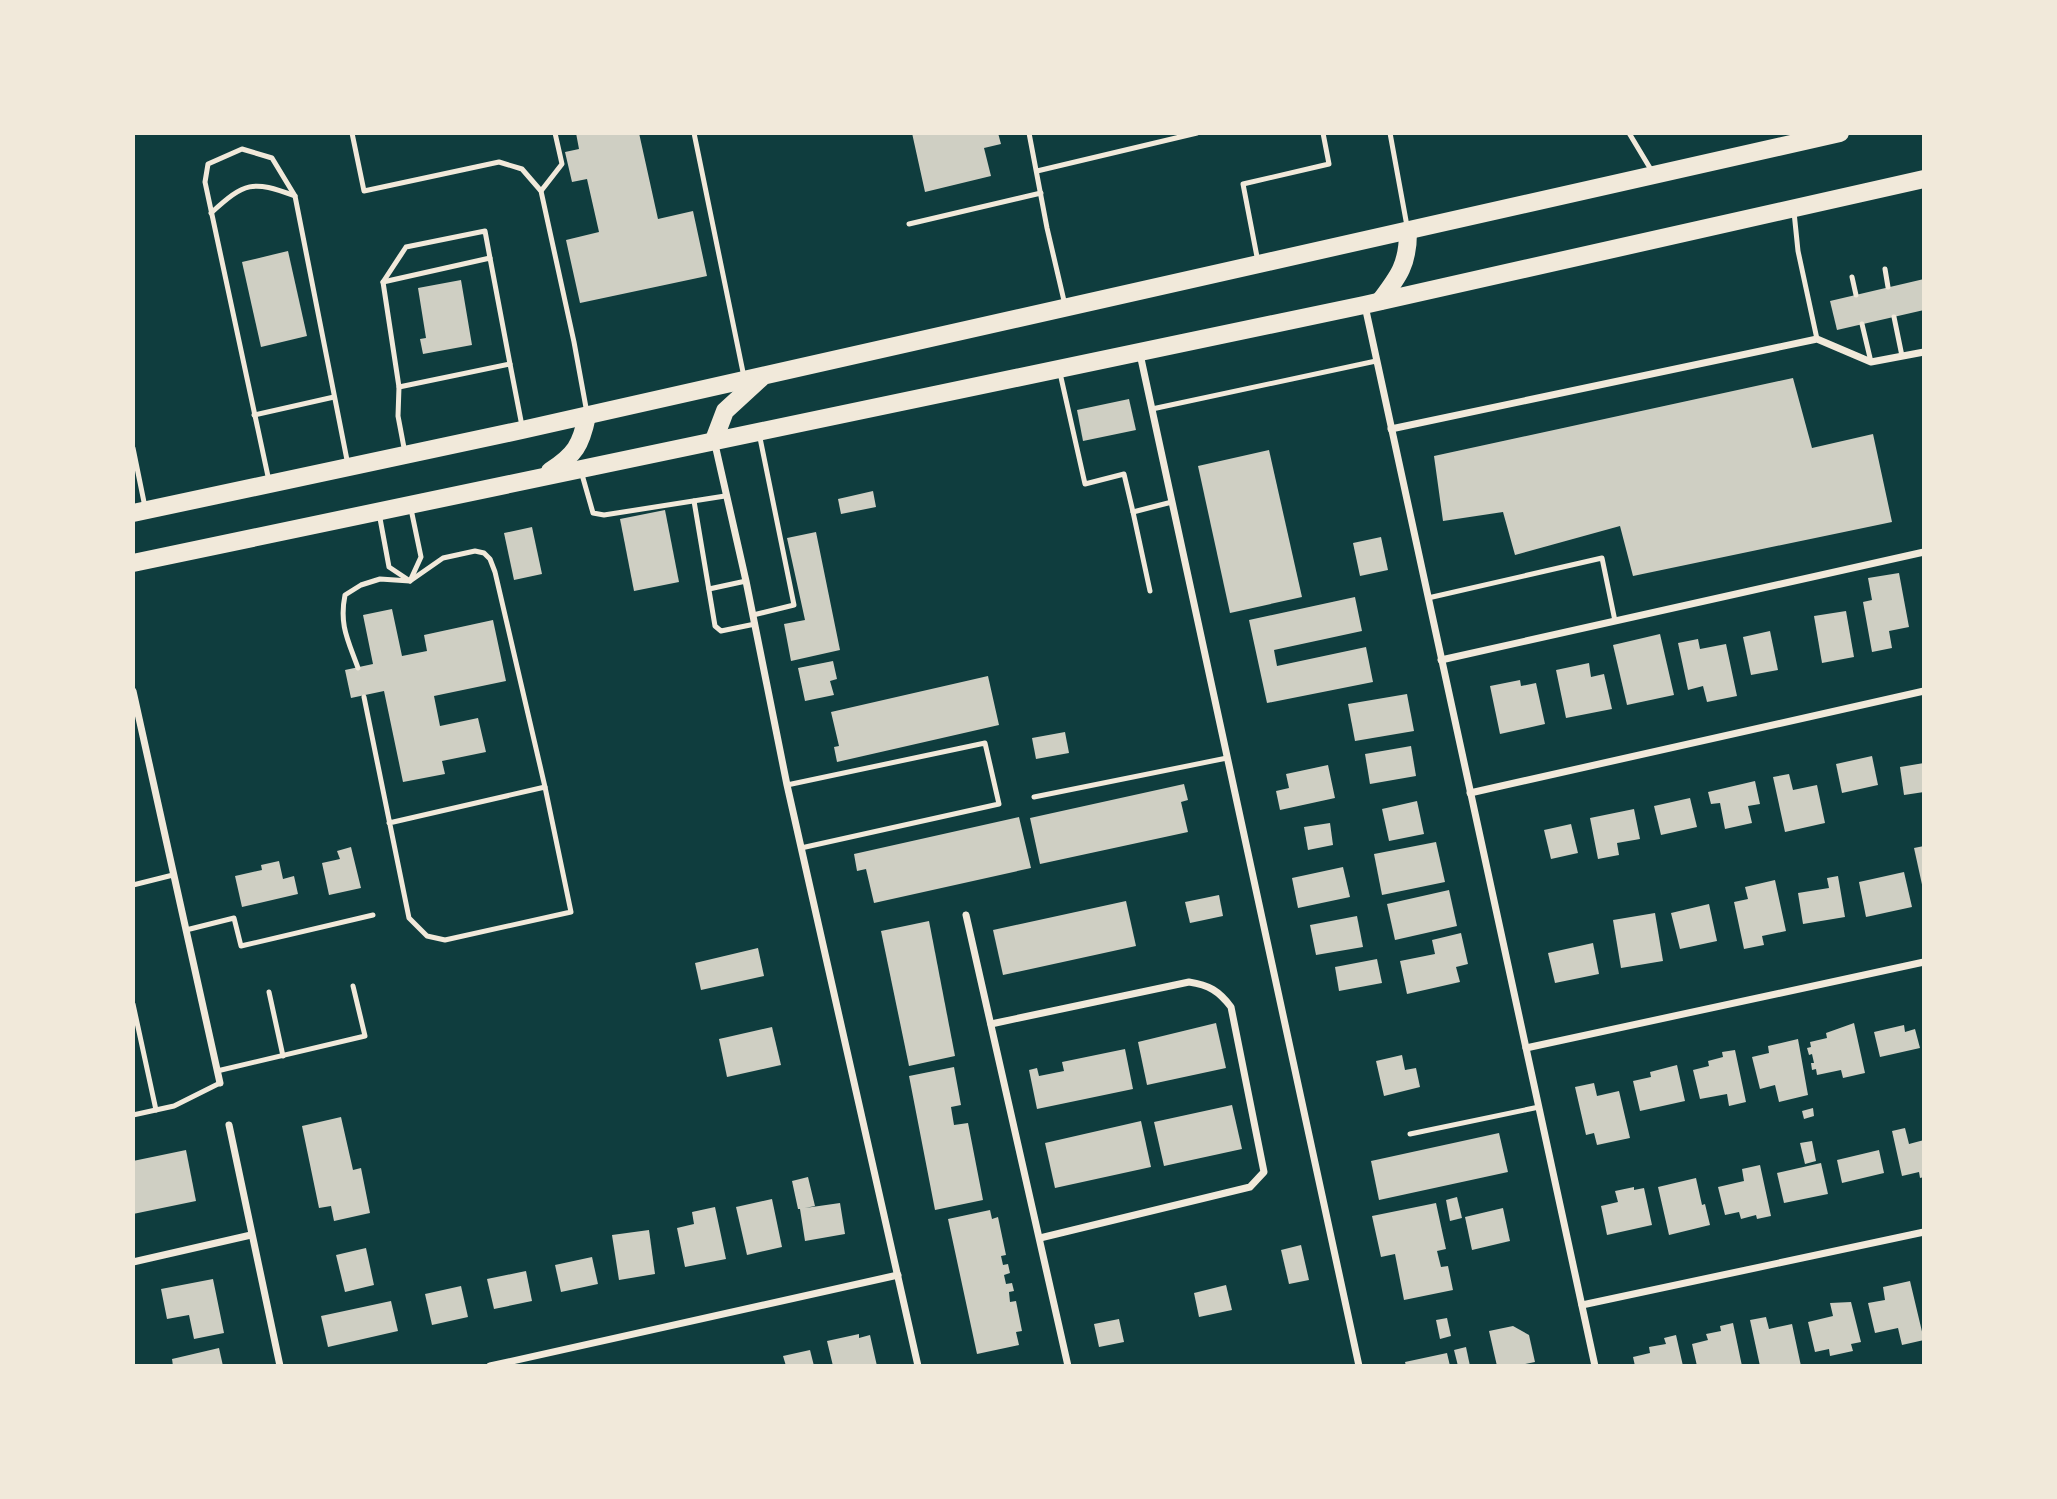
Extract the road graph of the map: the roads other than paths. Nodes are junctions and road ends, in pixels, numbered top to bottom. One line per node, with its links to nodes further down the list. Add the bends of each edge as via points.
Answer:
1 (352, 133): 13 (lane, via 364,191 499,162 522,169)
2 (555, 133): 13 (lane, via 562,164)
3 (694, 133): 40 (lane)
4 (1029, 133): 10 (lane)
5 (1197, 133): 10 (lane)
6 (1323, 133): 21 (lane, via 1329,164 1243,184)
7 (1390, 133): 19 (lane)
8 (1629, 133): 11 (lane)
9 (1834, 134): 11 (main road)
10 (1037, 171): 14 (lane)
11 (1654, 176): 19 (main road)
12 (1924, 179): 16 (main road)
13 (541, 191): 45 (lane)
14 (1041, 192): 18 (lane); 28 (lane)
15 (295, 196): 17 (lane, via 255,185 230,196); 17 (lane, via 272,158 242,149 208,164 205,182); 42 (lane)
16 (1794, 209): 27 (main road); 31 (lane)
17 (211, 213): 44 (lane)
18 (909, 224)
19 (1408, 232): 21 (main road); 27 (main road, via 1402,271)
20 (491, 258): 24 (lane); 24 (lane, via 485,231 406,247); 37 (lane)
21 (1259, 265): 28 (main road)
22 (1885, 269): 25 (lane)
23 (1852, 276): 26 (lane)
24 (383, 282): 41 (lane)
25 (1888, 288)
26 (1856, 295)
27 (1372, 303): 32 (main road); 35 (street)
28 (1066, 308): 39 (main road)
29 (1894, 317): 34 (lane)
30 (1863, 324): 36 (lane)
31 (1816, 339): 36 (street); 46 (street)
32 (1139, 352): 38 (main road); 43 (street)
33 (1924, 352): 34 (street)
34 (1902, 356): 36 (street)
35 (1376, 361): 43 (lane); 46 (street)
36 (1871, 362)
37 (510, 364): 41 (lane); 47 (lane)
38 (1059, 368): 48 (main road); 61 (lane, via 1085,484 1124,474)
39 (764, 376): 40 (main road); 49 (main road, via 725,411)
40 (745, 380): 45 (main road)
41 (400, 387): 51 (lane, via 398,416)
42 (334, 397): 44 (lane); 52 (lane)
43 (1152, 409): 58 (street)
44 (254, 415): 55 (lane)
45 (587, 416): 47 (main road); 54 (main road, via 583,438 575,450)
46 (1391, 429): 69 (street)
47 (523, 430): 51 (main road)
48 (758, 430): 49 (main road); 70 (lane, via 794,605)
49 (714, 440): 53 (main road); 56 (street)
50 (133, 447): 62 (lane)
51 (406, 456): 52 (main road)
52 (348, 467): 55 (main road)
53 (580, 468): 54 (main road); 57 (lane, via 593,513)
54 (541, 476): 59 (main road)
55 (269, 484): 62 (main road)
56 (725, 496): 57 (lane); 66 (street)
57 (694, 501): 67 (lane)
58 (1172, 502): 61 (lane); 78 (street)
59 (410, 503): 60 (main road); 65 (lane, via 421,557)
60 (378, 510): 64 (main road); 65 (lane, via 389,567)
61 (1133, 512): 68 (lane)
62 (137, 515)
63 (1924, 552): 71 (street)
64 (133, 563)
65 (410, 581): 73 (lane, via 380,579 345,595 341,615); 80 (lane, via 443,558 475,551 490,559)
66 (746, 581): 67 (lane); 70 (street)
67 (709, 589): 70 (lane, via 715,626 721,631)
68 (1150, 591)
69 (1428, 598): 71 (lane, via 1602,558); 72 (street)
70 (754, 619): 79 (street)
71 (1615, 621): 72 (street)
72 (1441, 660): 81 (street)
73 (358, 668)
74 (133, 691): 77 (street)
75 (1924, 691): 81 (street)
76 (364, 696): 83 (lane)
77 (136, 716): 85 (street)
78 (1227, 758): 82 (lane); 114 (street)
79 (787, 785): 84 (street); 84 (lane, via 985,743 999,804)
80 (545, 787): 83 (lane); 83 (lane, via 571,912 445,940 427,936 409,918)
81 (1470, 793): 95 (street)
82 (1034, 797)
83 (389, 823)
84 (801, 848): 108 (street)
85 (173, 875): 86 (lane); 89 (street)
86 (133, 885)
87 (373, 915): 89 (lane, via 241,946 234,918)
88 (966, 915): 94 (street)
89 (186, 930): 97 (street)
90 (1924, 962): 95 (street)
91 (353, 986): 96 (lane, via 365,1036)
92 (269, 992): 96 (lane)
93 (133, 1004): 100 (lane)
94 (991, 1024): 106 (street); 106 (street, via 1189,982 1221,993 1231,1007 1264,1172 1250,1187)
95 (1526, 1048): 99 (street)
96 (283, 1056): 97 (lane)
97 (217, 1071): 98 (street)
98 (220, 1083): 100 (lane, via 190,1100)
99 (1539, 1107): 103 (lane); 109 (street)
100 (156, 1110): 101 (lane)
101 (133, 1115)
102 (229, 1125): 105 (street)
103 (1410, 1134)
104 (1924, 1232): 109 (street)
105 (251, 1235): 107 (street); 110 (street)
106 (1040, 1238): 113 (street)
107 (133, 1262)
108 (898, 1275): 111 (street); 112 (street)
109 (1582, 1305): 115 (street)
110 (280, 1366)
111 (490, 1366)
112 (918, 1366)
113 (1068, 1366)
114 (1359, 1366)
115 (1595, 1366)

